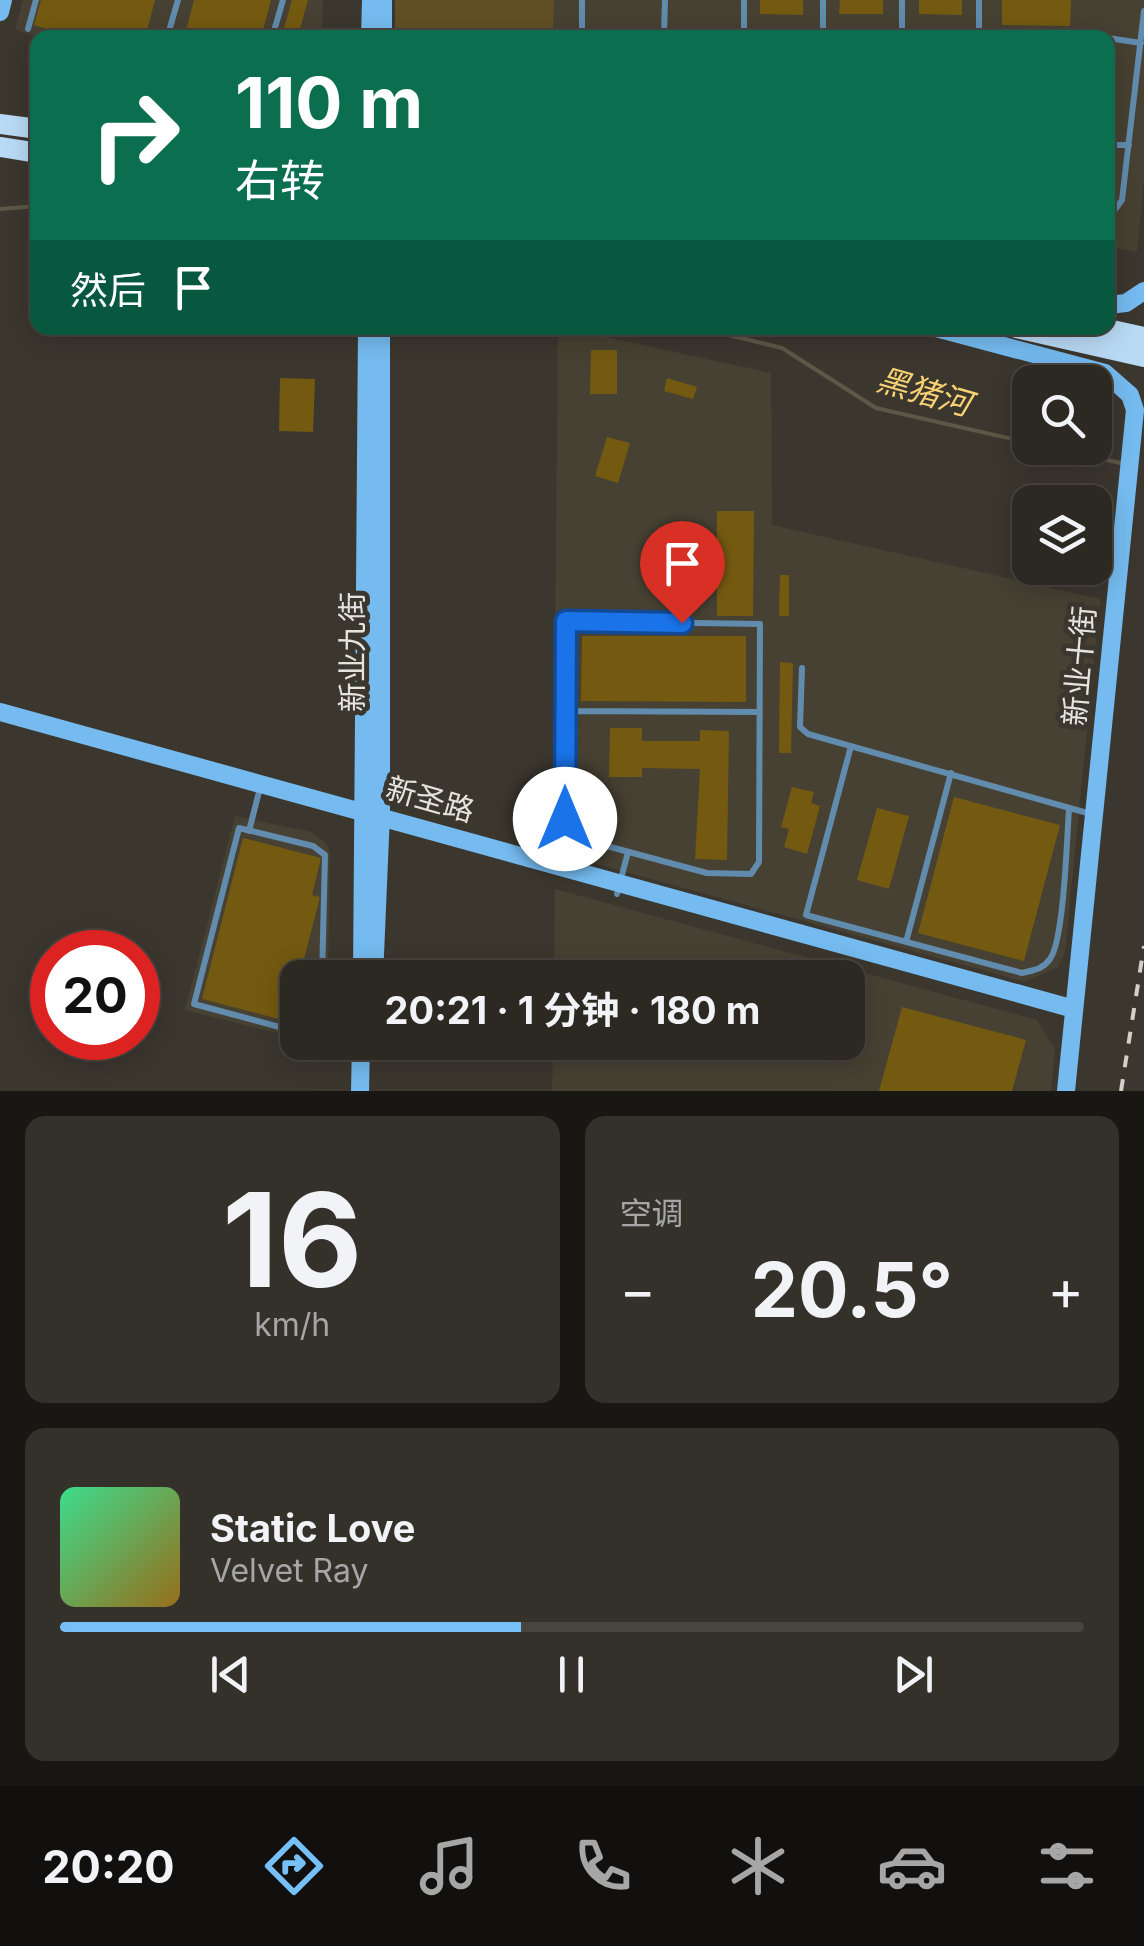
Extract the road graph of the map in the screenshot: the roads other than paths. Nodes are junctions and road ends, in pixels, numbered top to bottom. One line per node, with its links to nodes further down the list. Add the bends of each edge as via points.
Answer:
1 (3, 0): 13 (street)
2 (36, 0): 15 (lane)
3 (178, 0): 16 (lane)
4 (283, 0): 17 (lane)
5 (371, 0): 18 (street)
6 (383, 0): 19 (street)
7 (582, 0): 20 (lane)
8 (665, 0): 21 (lane)
9 (744, 0): 22 (lane)
10 (823, 0): 23 (lane)
11 (902, 0): 24 (lane)
12 (979, 0): 25 (lane)
13 (0, 12)
14 (1144, 12): 27 (lane)
15 (28, 29)
16 (169, 30)
17 (274, 30)
18 (370, 30)
19 (383, 30)
20 (582, 30)
21 (664, 30)
22 (744, 30)
23 (823, 30)
24 (902, 30)
25 (979, 30)
26 (1115, 39): 27 (lane)
27 (1143, 43): 31 (lane)
28 (0, 124): 29 (main road)
29 (30, 128)
30 (1115, 145): 31 (lane)
31 (1129, 145): 34 (lane)
32 (0, 147): 33 (main road)
33 (30, 152)
34 (1115, 210)
35 (1144, 291): 36 (street)
36 (1115, 305)
37 (1115, 331): 42 (main road)
38 (367, 335): 54 (street, 新业九街)
39 (380, 335): 54 (street, 新业九街)
40 (962, 335): 53 (street, 新业十街, via 1105,373 1130,395 1135,410)
41 (1046, 335): 43 (main road)
42 (1144, 337)
43 (1144, 358)
44 (802, 668): 49 (lane, via 800,727)
45 (566, 711): 47 (lane); 47 (lane, via 566,621 760,624); 56 (lane, via 568,831)
46 (0, 712): 51 (street, 新圣路)
47 (760, 712): 56 (lane, via 759,862 751,874 707,874)
48 (0, 721): 51 (street, 新圣路)
49 (851, 746): 50 (lane); 58 (lane)
50 (951, 773): 52 (lane); 60 (lane)
51 (260, 787): 54 (street, 新圣路); 55 (lane)
52 (1070, 808): 53 (lane); 60 (lane, via 1058,928 1052,956 1040,969 1022,973)
53 (1094, 814): 64 (street, 新业十街)
54 (372, 816): 57 (street, 新圣路); 62 (street, 新业九街); 63 (street, 新业九街)
55 (249, 831): 61 (lane, via 325,855); 65 (lane, via 239,828 194,1004)
56 (628, 852): 57 (lane)
57 (618, 889): 59 (street, 新圣路)
58 (806, 916): 59 (lane); 60 (lane)
59 (799, 939): 64 (street, 新圣路)
60 (906, 942)
61 (322, 960)
62 (363, 960)
63 (374, 960)
64 (1074, 1014): 70 (street, 新业十街)
65 (280, 1027)
66 (360, 1060): 68 (street)
67 (372, 1060): 69 (street)
68 (360, 1091)
69 (372, 1091)
70 (1066, 1091)

